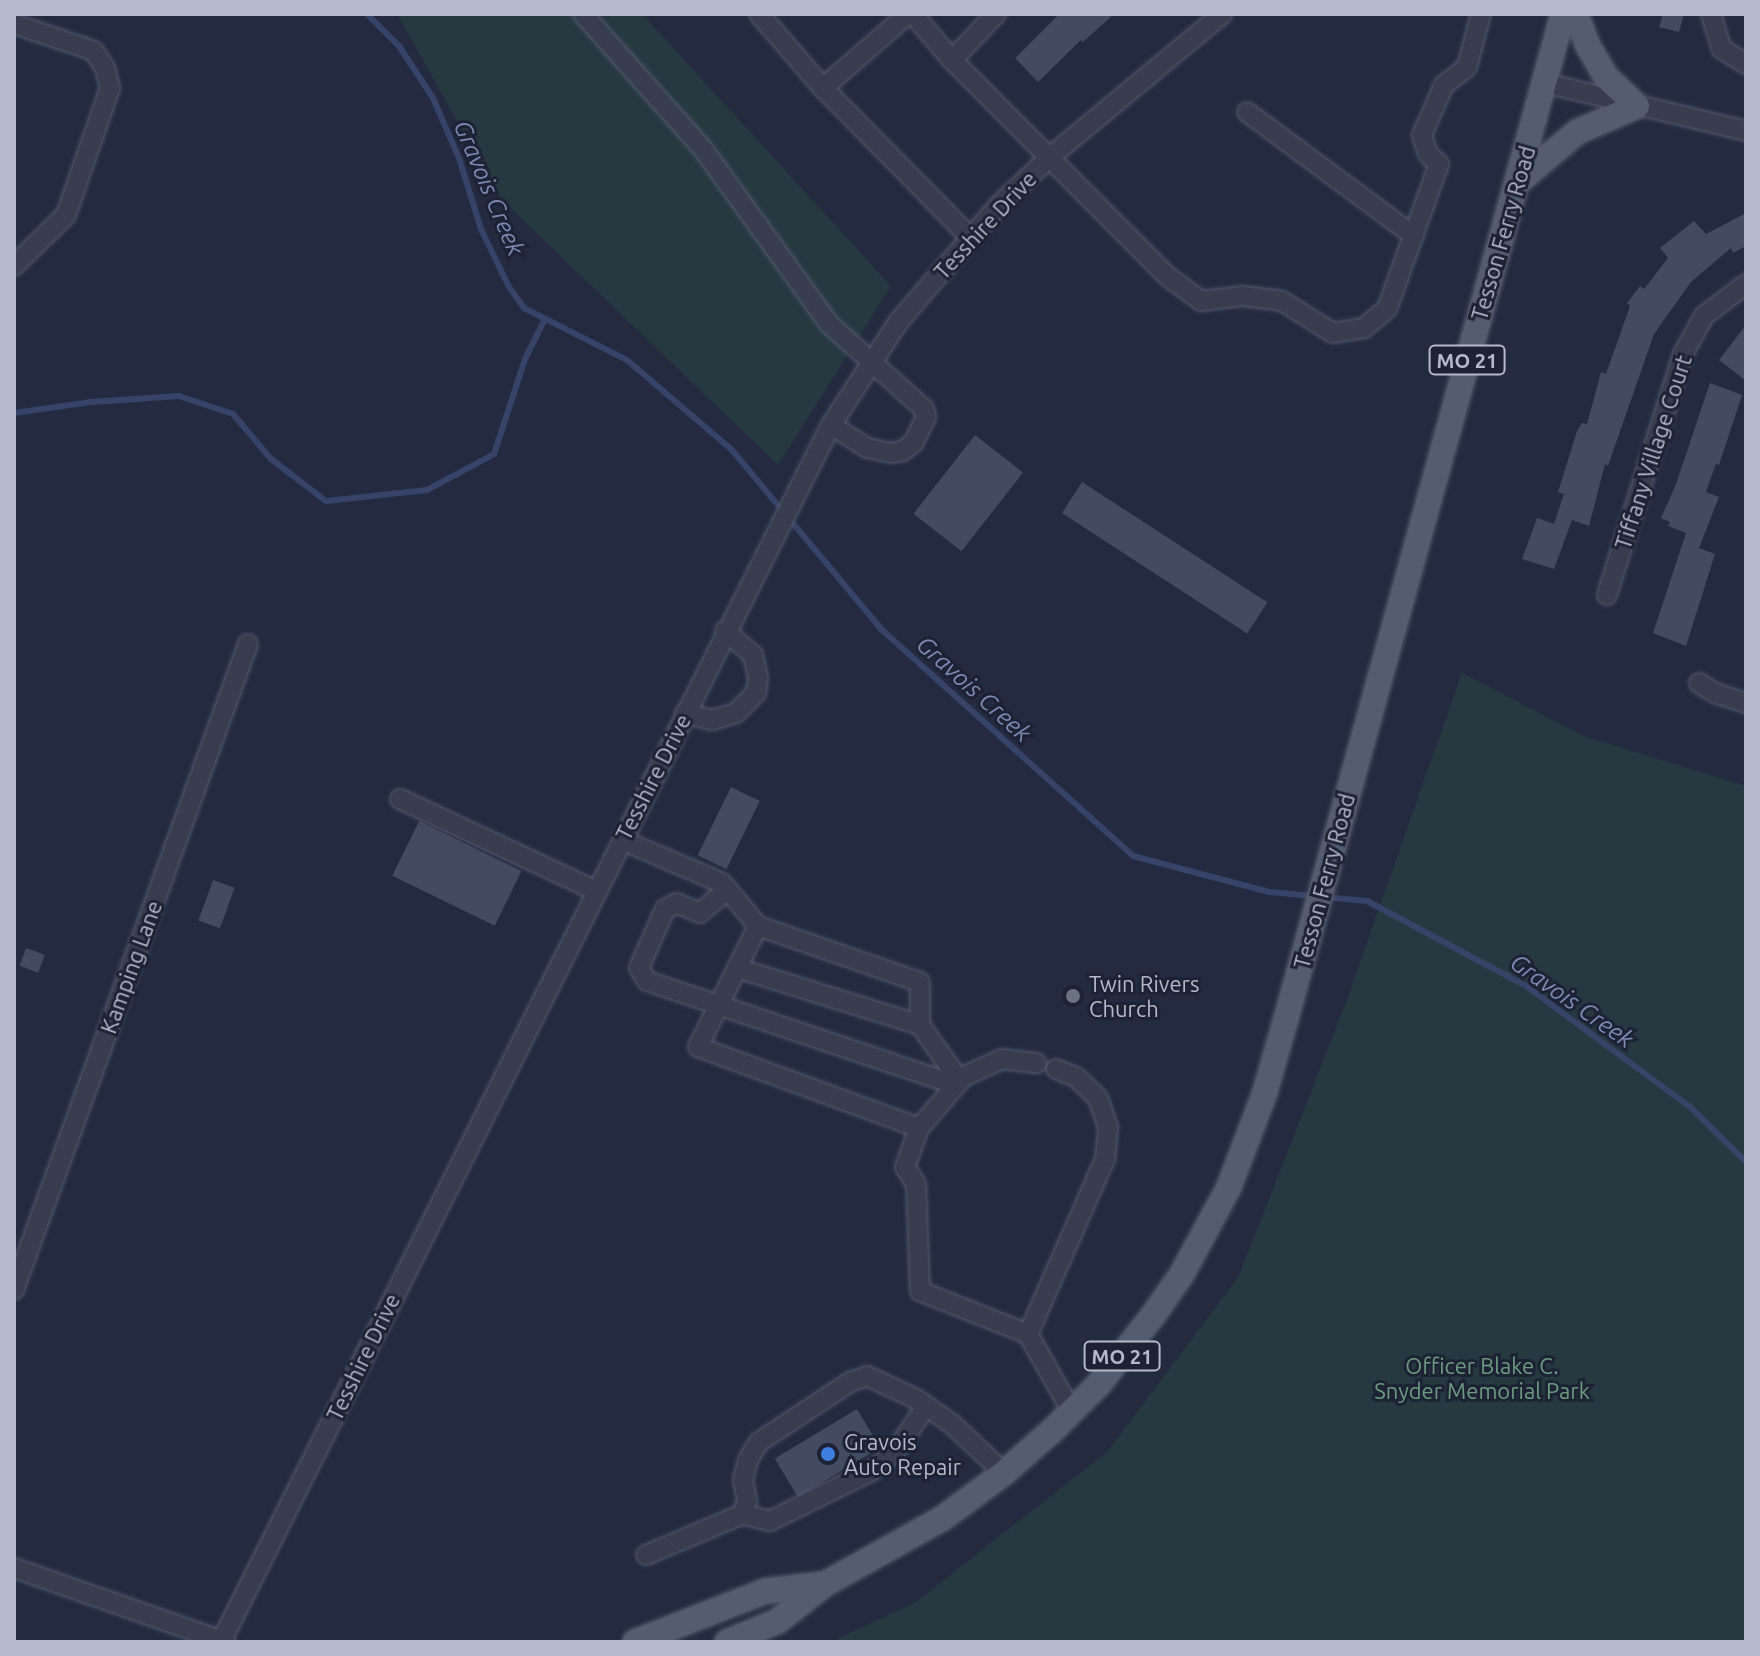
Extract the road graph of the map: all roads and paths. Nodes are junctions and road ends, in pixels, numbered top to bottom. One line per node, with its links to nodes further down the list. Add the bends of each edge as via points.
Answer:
1 (583, 14): 24 (street, via 703,149 829,324)
2 (759, 14): 14 (street)
3 (910, 14): 11 (street); 14 (street)
4 (996, 14): 11 (street)
5 (1222, 14): 18 (street, Tesshire Drive)
6 (1481, 14): 20 (street, via 1467,67 1444,85 1422,135 1428,154 1439,164)
7 (1563, 14): 13 (main road, Tesson Ferry Road / MO 21)
8 (1576, 14): 15 (main road, via 1606,77)
9 (1711, 14): 12 (street, via 1722,49)
10 (14, 24): 22 (street, via 94,51 110,88 66,215)
11 (952, 60): 18 (street)
12 (1746, 64)
13 (1545, 83): 15 (street); 19 (main road, Tesson Ferry Road / MO 21)
14 (823, 88): 21 (street)
15 (1637, 106): 17 (street); 19 (main road, via 1577,132)
16 (1247, 112): 20 (street)
17 (1746, 131)
18 (1050, 157): 20 (street, via 1167,276 1201,301 1243,296 1282,301 1333,333 1364,328 1387,309); 21 (street, Tesshire Drive)
19 (1517, 183): 47 (main road, Tesson Ferry Road / MO 21, via 1247,1144 1201,1239 1154,1314)
20 (1414, 236)
21 (970, 237): 24 (street, Tesshire Drive)
22 (14, 266)
23 (1746, 284): 26 (street, Tiffany Village Court, via 1704,316 1683,354)
24 (871, 362): 25 (street, Tesshire Drive); 25 (street, via 924,409 923,428 903,451 881,453)
25 (831, 425): 27 (street, Tesshire Drive)
26 (1607, 595)
27 (725, 631): 31 (street, Tesshire Drive); 31 (street, via 753,655 756,693 736,713 712,720)
28 (248, 644): 44 (street, Kamping Lane)
29 (1699, 683): 30 (street)
30 (1746, 703)
31 (685, 713): 33 (street, Tesshire Drive)
32 (400, 799): 35 (street)
33 (622, 840): 34 (street, via 722,883); 35 (street, Tesshire Drive)
34 (727, 890): 36 (street); 38 (street, via 700,913 677,903 665,909 639,968 647,981)
35 (596, 891): 53 (street, Tesshire Drive)
36 (758, 926): 37 (street); 39 (street, via 920,982)
37 (737, 968): 38 (street); 39 (street)
38 (718, 1007): 42 (street); 43 (street, via 698,1047)
39 (920, 1025): 42 (street)
40 (1037, 1063): 42 (street, via 1002,1059)
41 (1056, 1069): 45 (street, via 1076,1077 1098,1098 1108,1127 1105,1159)
42 (960, 1081): 43 (street)
43 (919, 1128): 45 (street, via 905,1167 916,1184 920,1291)
44 (14, 1290)
45 (1028, 1334): 47 (street)
46 (926, 1406): 48 (street); 49 (street, via 895,1452 871,1471 770,1521); 49 (street, via 867,1376 850,1382 759,1442 743,1480)
47 (1072, 1412): 48 (main road, Tesson Ferry Road / MO 21)
48 (1004, 1473): 52 (main road, Tesson Ferry Road / MO 21, via 906,1541)
49 (743, 1514): 50 (street)
50 (646, 1555)
51 (14, 1568): 53 (street)
52 (825, 1584): 54 (main road, Tesson Ferry Road / MO 21, via 766,1591); 55 (main road, Tesson Ferry Road / MO 21, via 778,1621)
53 (223, 1642)
54 (635, 1642)
55 (727, 1642)

